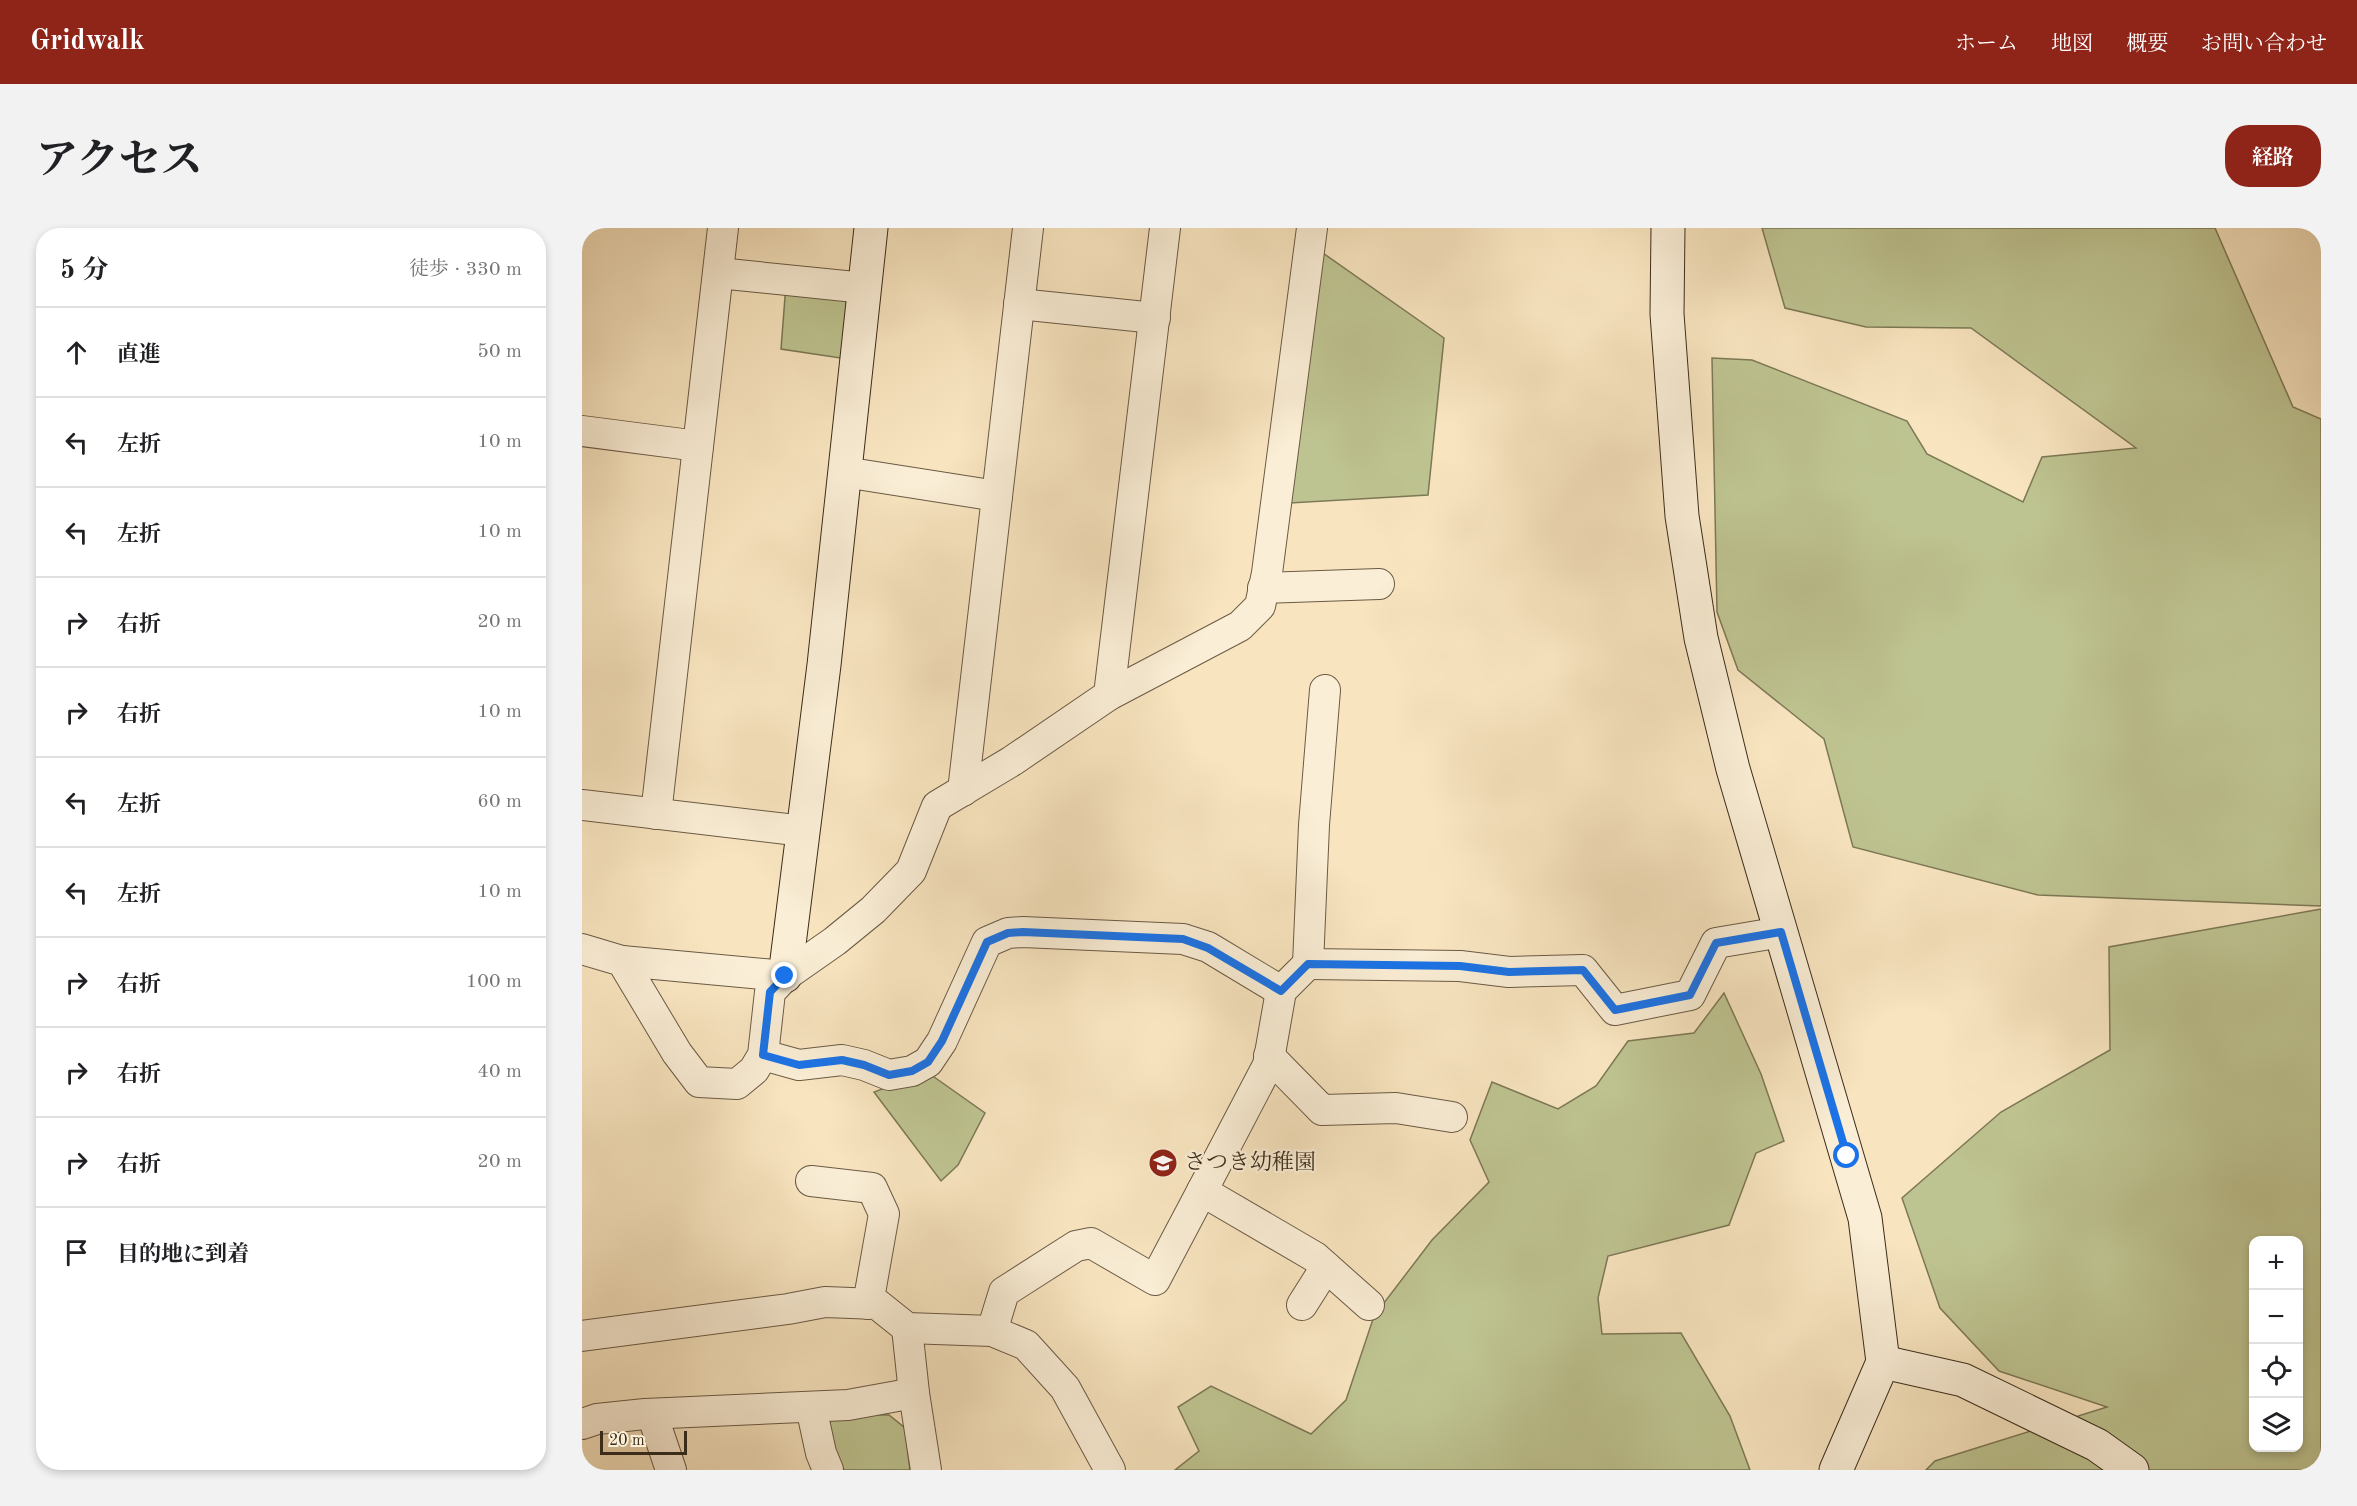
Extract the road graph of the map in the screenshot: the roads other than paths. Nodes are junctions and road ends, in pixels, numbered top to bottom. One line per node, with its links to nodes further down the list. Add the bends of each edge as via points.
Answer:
1 (723, 228): 7 (street)
2 (871, 228): 8 (street)
3 (1028, 228): 9 (street)
4 (1165, 228): 10 (street)
5 (1312, 228): 16 (street)
6 (1668, 228): 23 (street, via 1666,314 1682,516 1701,638 1733,769)
7 (718, 273): 8 (street); 12 (street)
8 (865, 288): 13 (street)
9 (1019, 304): 10 (street); 14 (street)
10 (1155, 318): 18 (street)
11 (582, 431): 12 (street)
12 (698, 446): 21 (street)
13 (844, 472): 14 (street); 22 (street)
14 (997, 496): 19 (street)
15 (1379, 584): 16 (street)
16 (1263, 588): 18 (street, via 1260,606 1240,626)
17 (1325, 690): 26 (street)
18 (1109, 695): 19 (street)
19 (963, 791): 27 (street, via 937,806 911,871 835,941)
20 (582, 805): 21 (street)
21 (656, 813): 22 (street)
22 (804, 831): 27 (street)
23 (1781, 932): 26 (street, via 1716,943 1690,995 1615,1010 1583,970 1509,972 1460,966); 41 (street, via 1865,1218)
24 (582, 950): 25 (street)
25 (622, 961): 27 (street); 29 (street, via 676,1053 699,1082 737,1084 754,1070)
26 (1308, 964): 28 (street)
27 (785, 976): 29 (street, via 770,992)
28 (1281, 991): 29 (street, via 1208,948 1183,939 1008,933 987,942 942,1041 928,1062 912,1071 889,1075 842,1060 799,1065); 30 (street)
29 (763, 1055)
30 (1269, 1056): 31 (street, via 1322,1110 1396,1108); 33 (street, via 1268,1065)
31 (1452, 1118)
32 (811, 1181): 35 (street, via 872,1188 880,1205 884,1214)
33 (1202, 1191): 34 (street); 39 (street, via 1155,1280 1091,1244 1077,1246 1004,1292)
34 (1326, 1267): 36 (street); 37 (street)
35 (868, 1304): 38 (street, via 877,1304); 40 (street, via 825,1302)
36 (1302, 1305)
37 (1369, 1305)
38 (907, 1328): 39 (street); 42 (street)
39 (992, 1331): 49 (street, via 1026,1345 1065,1388)
40 (582, 1336)
41 (1883, 1362): 50 (street); 51 (street, via 1963,1380 2097,1445)
42 (914, 1393): 43 (street, via 848,1406); 48 (street)
43 (812, 1407): 44 (street); 47 (street)
44 (652, 1414): 45 (street); 46 (street)
45 (582, 1424)
46 (671, 1470)
47 (828, 1470)
48 (926, 1470)
49 (1110, 1470)
50 (1836, 1470)
51 (2132, 1470)

